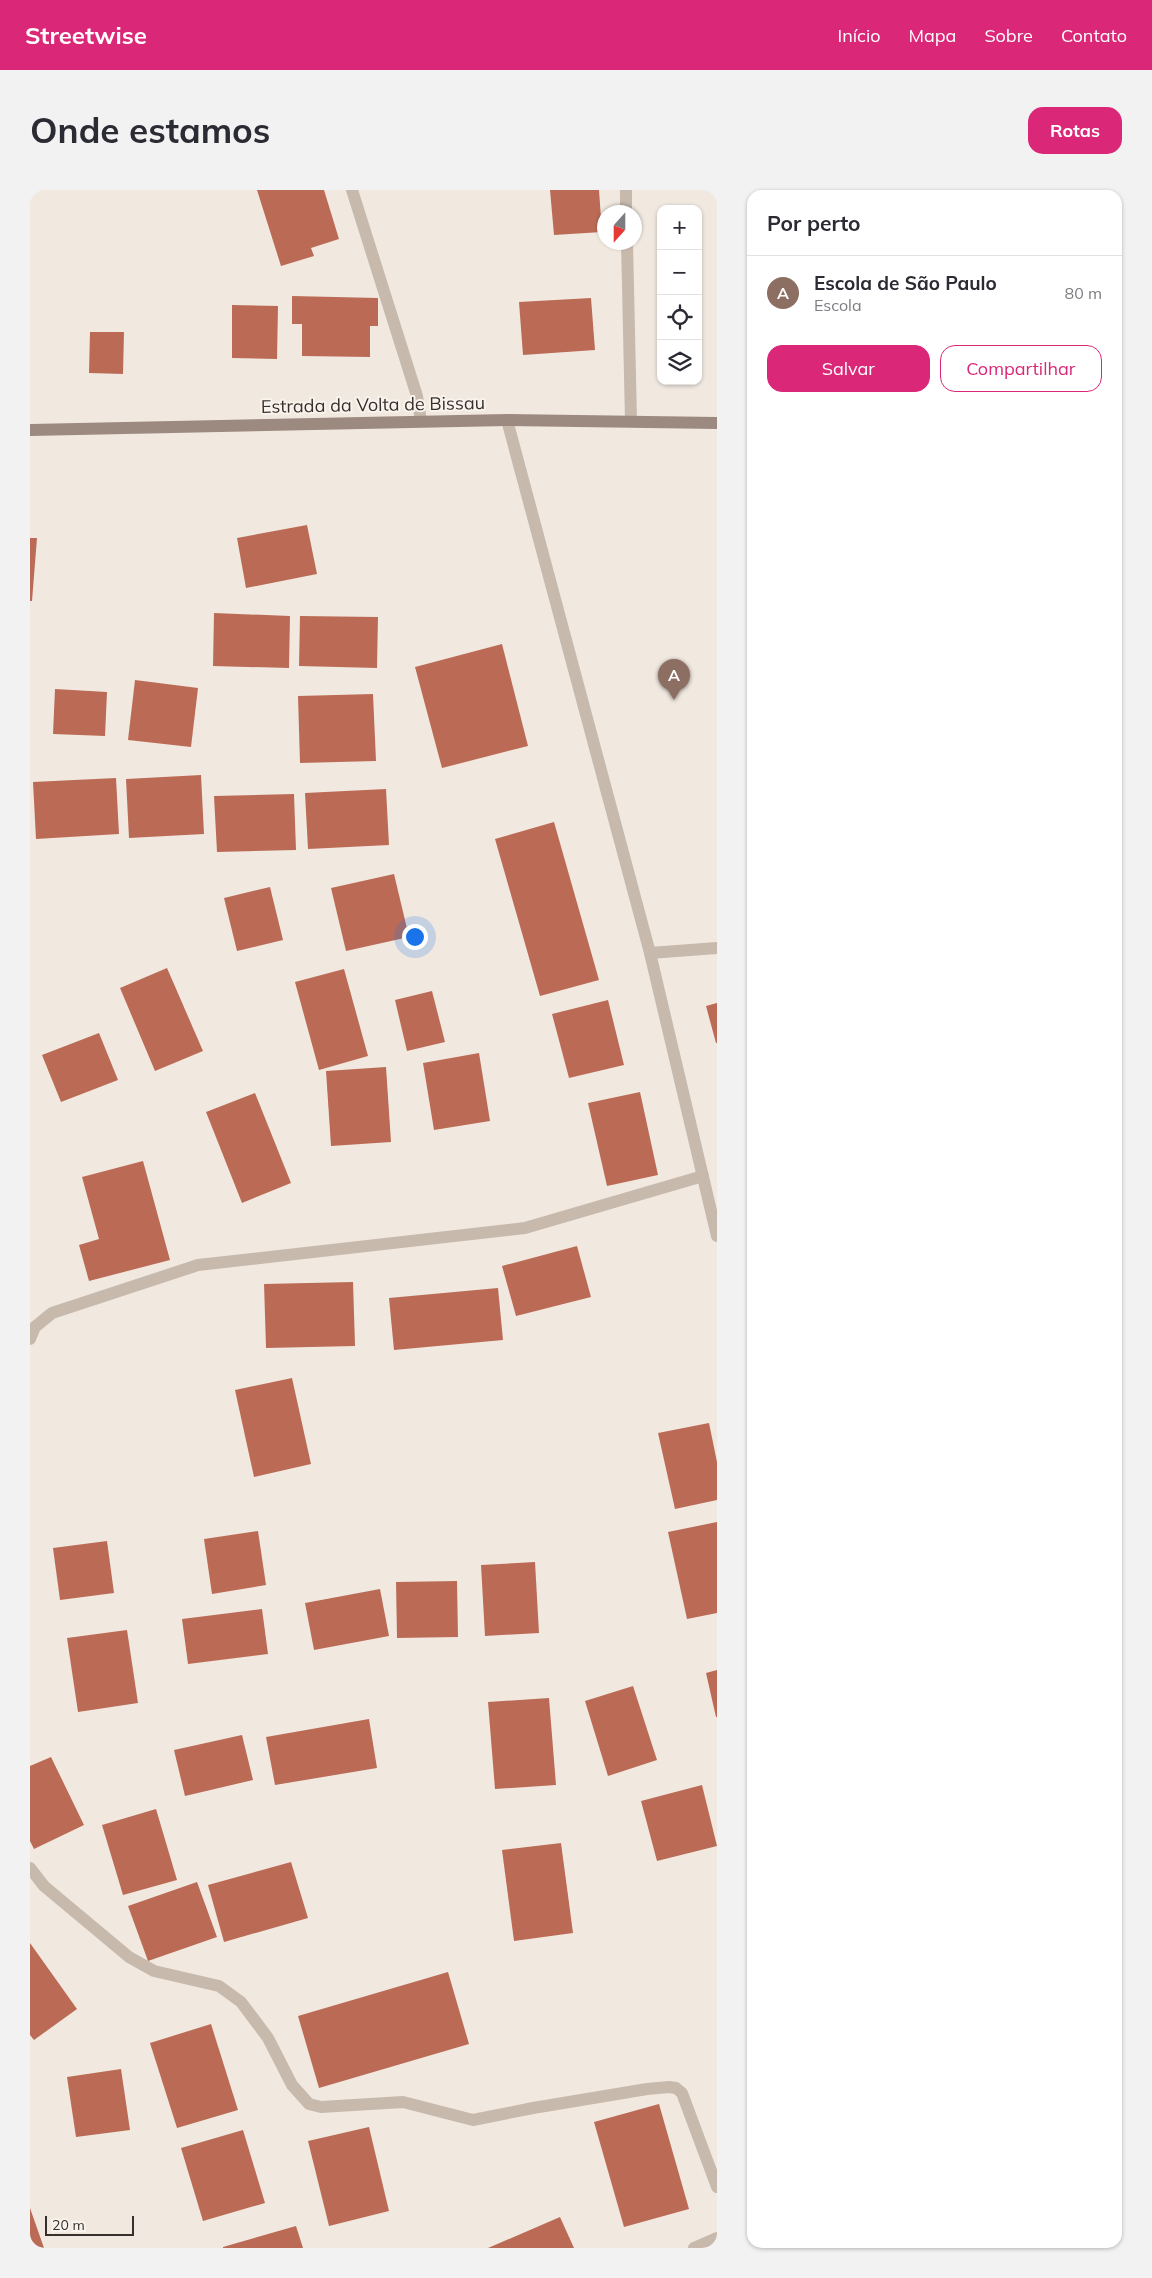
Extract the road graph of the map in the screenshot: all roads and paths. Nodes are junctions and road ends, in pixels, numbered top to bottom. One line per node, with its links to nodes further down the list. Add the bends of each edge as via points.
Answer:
1 (352, 190): 6 (street, via 417,396)
2 (626, 190): 3 (street)
3 (626, 205)
4 (627, 250): 7 (street)
5 (507, 420): 6 (main road, Estrada da Volta de Bissau); 7 (main road, Estrada da Volta de Bissau); 11 (street)
6 (421, 421): 9 (main road, Estrada da Volta de Bissau)
7 (631, 421): 8 (main road, Estrada da Volta de Bissau)
8 (717, 423)
9 (30, 430)
10 (717, 948): 11 (street)
11 (650, 953): 12 (street)
12 (703, 1176): 13 (street); 14 (street, via 525,1228 198,1265 52,1313 35,1327)
13 (717, 1236)
14 (30, 1339)
15 (30, 1868): 16 (street, via 44,1886 129,1957 154,1971 219,1986 241,2002 268,2038 292,2085 309,2104 321,2107 403,2102 473,2120 647,2089 676,2088 682,2092)
16 (717, 2187)
17 (717, 2238): 18 (street)
18 (694, 2248)

